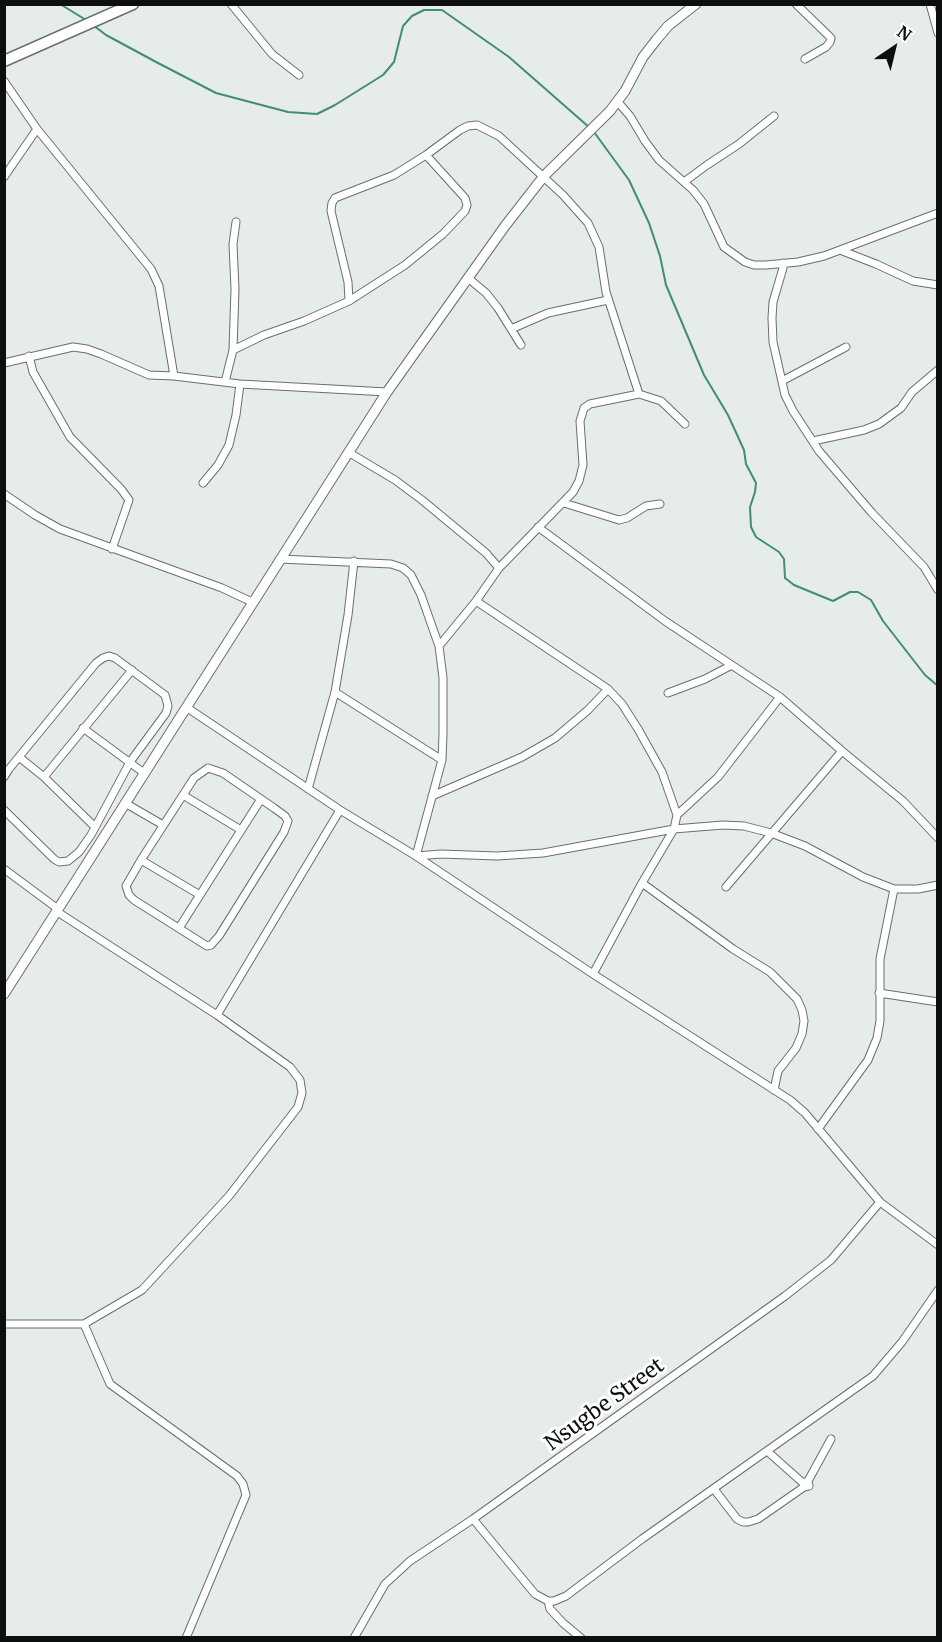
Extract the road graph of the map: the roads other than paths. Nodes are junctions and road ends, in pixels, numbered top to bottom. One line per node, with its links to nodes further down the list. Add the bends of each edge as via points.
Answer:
1 (133, 4): 9 (main road)
2 (231, 4): 10 (street, via 272,54)
3 (696, 4): 12 (street, via 657,39)
4 (796, 4): 8 (street, via 831,38 826,47)
5 (930, 4): 6 (street)
6 (936, 16): 7 (street)
7 (938, 33)
8 (805, 59)
9 (4, 61)
10 (299, 75)
11 (4, 81): 14 (street)
12 (617, 101): 16 (street); 18 (street, via 659,160)
13 (774, 116): 18 (street)
14 (37, 129): 17 (street); 34 (street, via 151,269 159,286)
15 (426, 155): 16 (street, via 460,130 477,125 499,136); 26 (street, via 394,175 339,195 332,203); 26 (street, via 465,198 465,211 405,265)
16 (543, 176): 23 (street); 25 (street, via 576,208 596,238)
17 (4, 177)
18 (684, 182): 22 (street, via 704,204 718,237 730,252 754,265)
19 (938, 213): 21 (street)
20 (236, 222): 30 (street)
21 (840, 250): 22 (street); 24 (street, via 913,281)
22 (783, 263): 35 (street, via 772,318)
23 (468, 278): 27 (street, via 486,293); 38 (street)
24 (938, 285)
25 (608, 300): 27 (street, via 548,313); 39 (street)
26 (349, 302): 30 (street)
27 (511, 329): 28 (street)
28 (521, 345)
29 (846, 347): 35 (street)
30 (233, 350): 36 (street)
31 (29, 356): 32 (street); 34 (street, via 73,347 149,375); 48 (street, via 33,372 70,437 129,500)
32 (4, 363)
33 (938, 370): 41 (street, via 901,408 879,424)
34 (174, 376): 36 (street)
35 (782, 381): 41 (street, via 793,411)
36 (225, 382): 37 (street)
37 (240, 384): 38 (street); 43 (street, via 229,445)
38 (387, 392): 42 (street)
39 (639, 394): 40 (street, via 661,401); 45 (street, via 584,408 580,421 583,465 573,492)
40 (685, 424)
41 (813, 441): 52 (street, via 846,484 924,567)
42 (348, 452): 49 (street); 51 (street, via 422,500)
43 (203, 483)
44 (4, 494): 48 (street, via 60,529)
45 (564, 503): 46 (street, via 619,520 646,506); 47 (street)
46 (660, 504)
47 (538, 526): 51 (street); 56 (street)
48 (112, 549): 54 (street)
49 (280, 559): 50 (street); 54 (street)
50 (354, 561): 55 (street, via 391,564 411,575); 59 (street)
51 (500, 568): 53 (street)
52 (938, 590)
53 (476, 601): 55 (street); 58 (street)
54 (252, 602): 62 (street)
55 (439, 646): 66 (street, via 443,678)
56 (730, 666): 60 (street); 61 (street)
57 (132, 670): 63 (street); 65 (street, via 110,656 96,663); 67 (street, via 161,690 168,706)
58 (608, 688): 73 (street, via 555,738 522,757); 78 (street, via 643,737 662,772)
59 (334, 692): 66 (street); 71 (street)
60 (668, 693)
61 (780, 697): 64 (street); 78 (street, via 718,777)
62 (186, 707): 68 (street); 71 (street)
63 (83, 728): 67 (street); 70 (street)
64 (843, 752): 83 (street); 84 (street, via 903,801)
65 (19, 757): 69 (street); 70 (street)
66 (442, 760): 73 (street)
67 (130, 762): 68 (street); 80 (street)
68 (144, 773): 75 (street)
69 (4, 777)
70 (44, 777): 80 (street)
71 (308, 789): 77 (street)
72 (183, 795): 74 (street, via 194,778 208,768 223,773); 79 (street); 82 (street)
73 (432, 796): 85 (street)
74 (261, 799): 82 (street); 94 (street, via 285,816 287,826 219,936 207,946)
75 (125, 803): 79 (street); 93 (street)
76 (4, 810): 80 (street, via 59,862 68,861 79,852)
77 (340, 810): 85 (street); 99 (street)
78 (677, 815): 81 (street)
79 (163, 825): 86 (street)
80 (95, 827)
81 (674, 829): 83 (street, via 723,825); 85 (street, via 543,853); 88 (street)
82 (241, 830): 92 (street)
83 (771, 833): 90 (street); 91 (street)
84 (938, 838)
85 (416, 856): 95 (street)
86 (141, 860): 92 (street); 94 (street, via 126,891)
87 (4, 870): 93 (street)
88 (642, 883): 95 (street); 100 (street, via 770,972 797,999 804,1021 802,1034 778,1071)
89 (938, 885): 91 (street)
90 (726, 887)
91 (894, 889): 96 (street, via 880,959)
92 (200, 895): 94 (street)
93 (57, 910): 97 (street); 99 (street)
94 (178, 928)
95 (593, 974): 100 (street)
96 (879, 993): 98 (street); 101 (street, via 880,1021 868,1060)
97 (4, 994)
98 (938, 1002)
99 (216, 1015): 105 (street, via 290,1066 300,1080 302,1093 297,1107 229,1196 142,1290)
100 (774, 1090): 101 (street)
101 (818, 1128): 102 (street)
102 (880, 1202): 103 (street); 111 (street, Nsugbe Street, via 831,1260 785,1296)
103 (938, 1245)
104 (938, 1290): 108 (street, via 873,1376)
105 (84, 1323): 106 (street); 113 (street, via 110,1384 243,1484 246,1495)
106 (4, 1324)
107 (831, 1439): 109 (street)
108 (767, 1450): 109 (street); 110 (street)
109 (805, 1484): 110 (street, via 758,1519 748,1522 738,1519)
110 (714, 1489): 112 (street, via 566,1596)
111 (473, 1519): 112 (street, via 535,1594); 114 (street, Nsugbe Street, via 410,1561 386,1584)
112 (548, 1601): 115 (street, via 550,1609)
113 (186, 1638)
114 (354, 1638)
115 (581, 1638)

